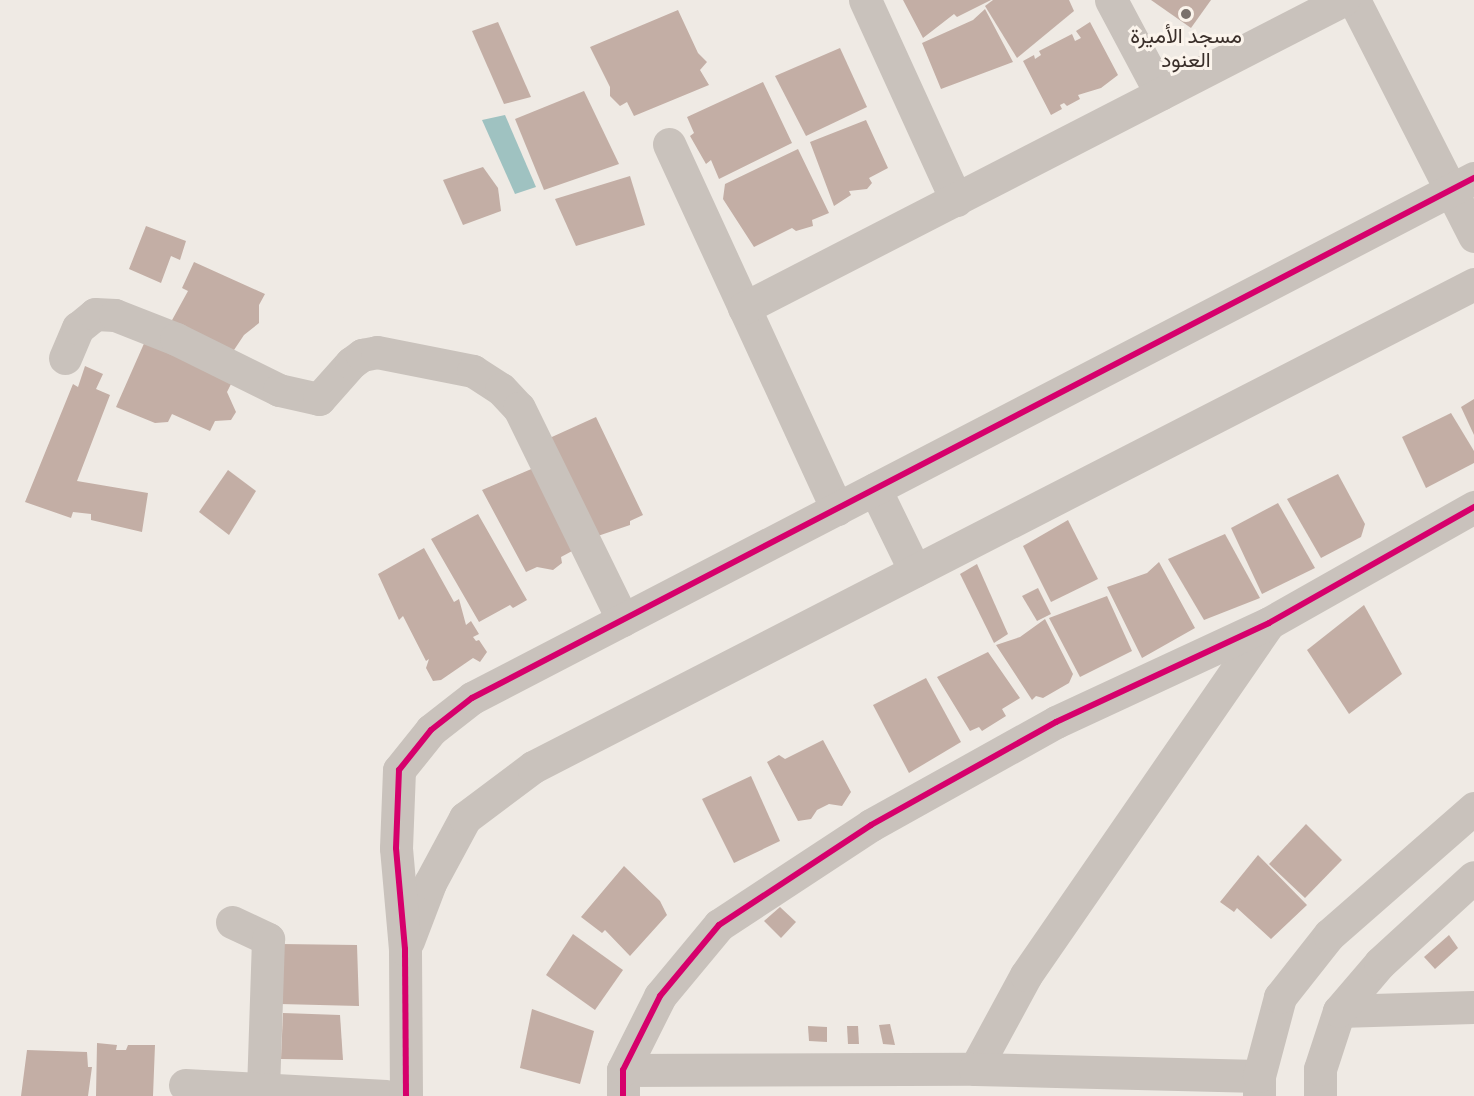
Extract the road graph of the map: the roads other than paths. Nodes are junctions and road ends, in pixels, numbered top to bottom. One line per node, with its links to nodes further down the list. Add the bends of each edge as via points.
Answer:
1 (865, 0): 8 (street)
2 (1111, 0): 5 (street)
3 (1343, 0): 5 (street)
4 (1354, 0): 7 (street)
5 (1161, 94): 8 (street)
6 (669, 144): 11 (street)
7 (1462, 184): 9 (street); 13 (street)
8 (956, 200): 11 (street)
9 (1474, 236)
10 (1474, 284): 16 (street)
11 (744, 308): 15 (street)
12 (65, 358): 17 (street, via 78,328 95,314 115,315 176,339 279,390 319,399 351,363 362,355 377,352 473,371 501,389 519,408)
13 (875, 489): 15 (street); 16 (street)
14 (1474, 507): 18 (street)
15 (837, 509): 17 (street)
16 (915, 571): 22 (street, via 533,767 465,818 430,883)
17 (623, 620): 22 (street, via 472,698 431,730 399,770 396,848)
18 (1269, 623): 25 (street, via 1026,975); 26 (street, via 1056,722 871,825 718,925 660,996)
19 (1474, 808): 28 (street, via 1329,935 1280,997)
20 (1474, 877): 24 (street, via 1380,963)
21 (232, 922): 29 (street, via 268,939)
22 (405, 949): 31 (street)
23 (1474, 1007): 24 (street)
24 (1339, 1011): 32 (street, via 1320,1069)
25 (975, 1069): 26 (street); 28 (street)
26 (623, 1083)
27 (185, 1086): 29 (street)
28 (1259, 1086)
29 (263, 1089): 30 (street)
30 (386, 1096)
31 (406, 1096)
32 (1320, 1096)

